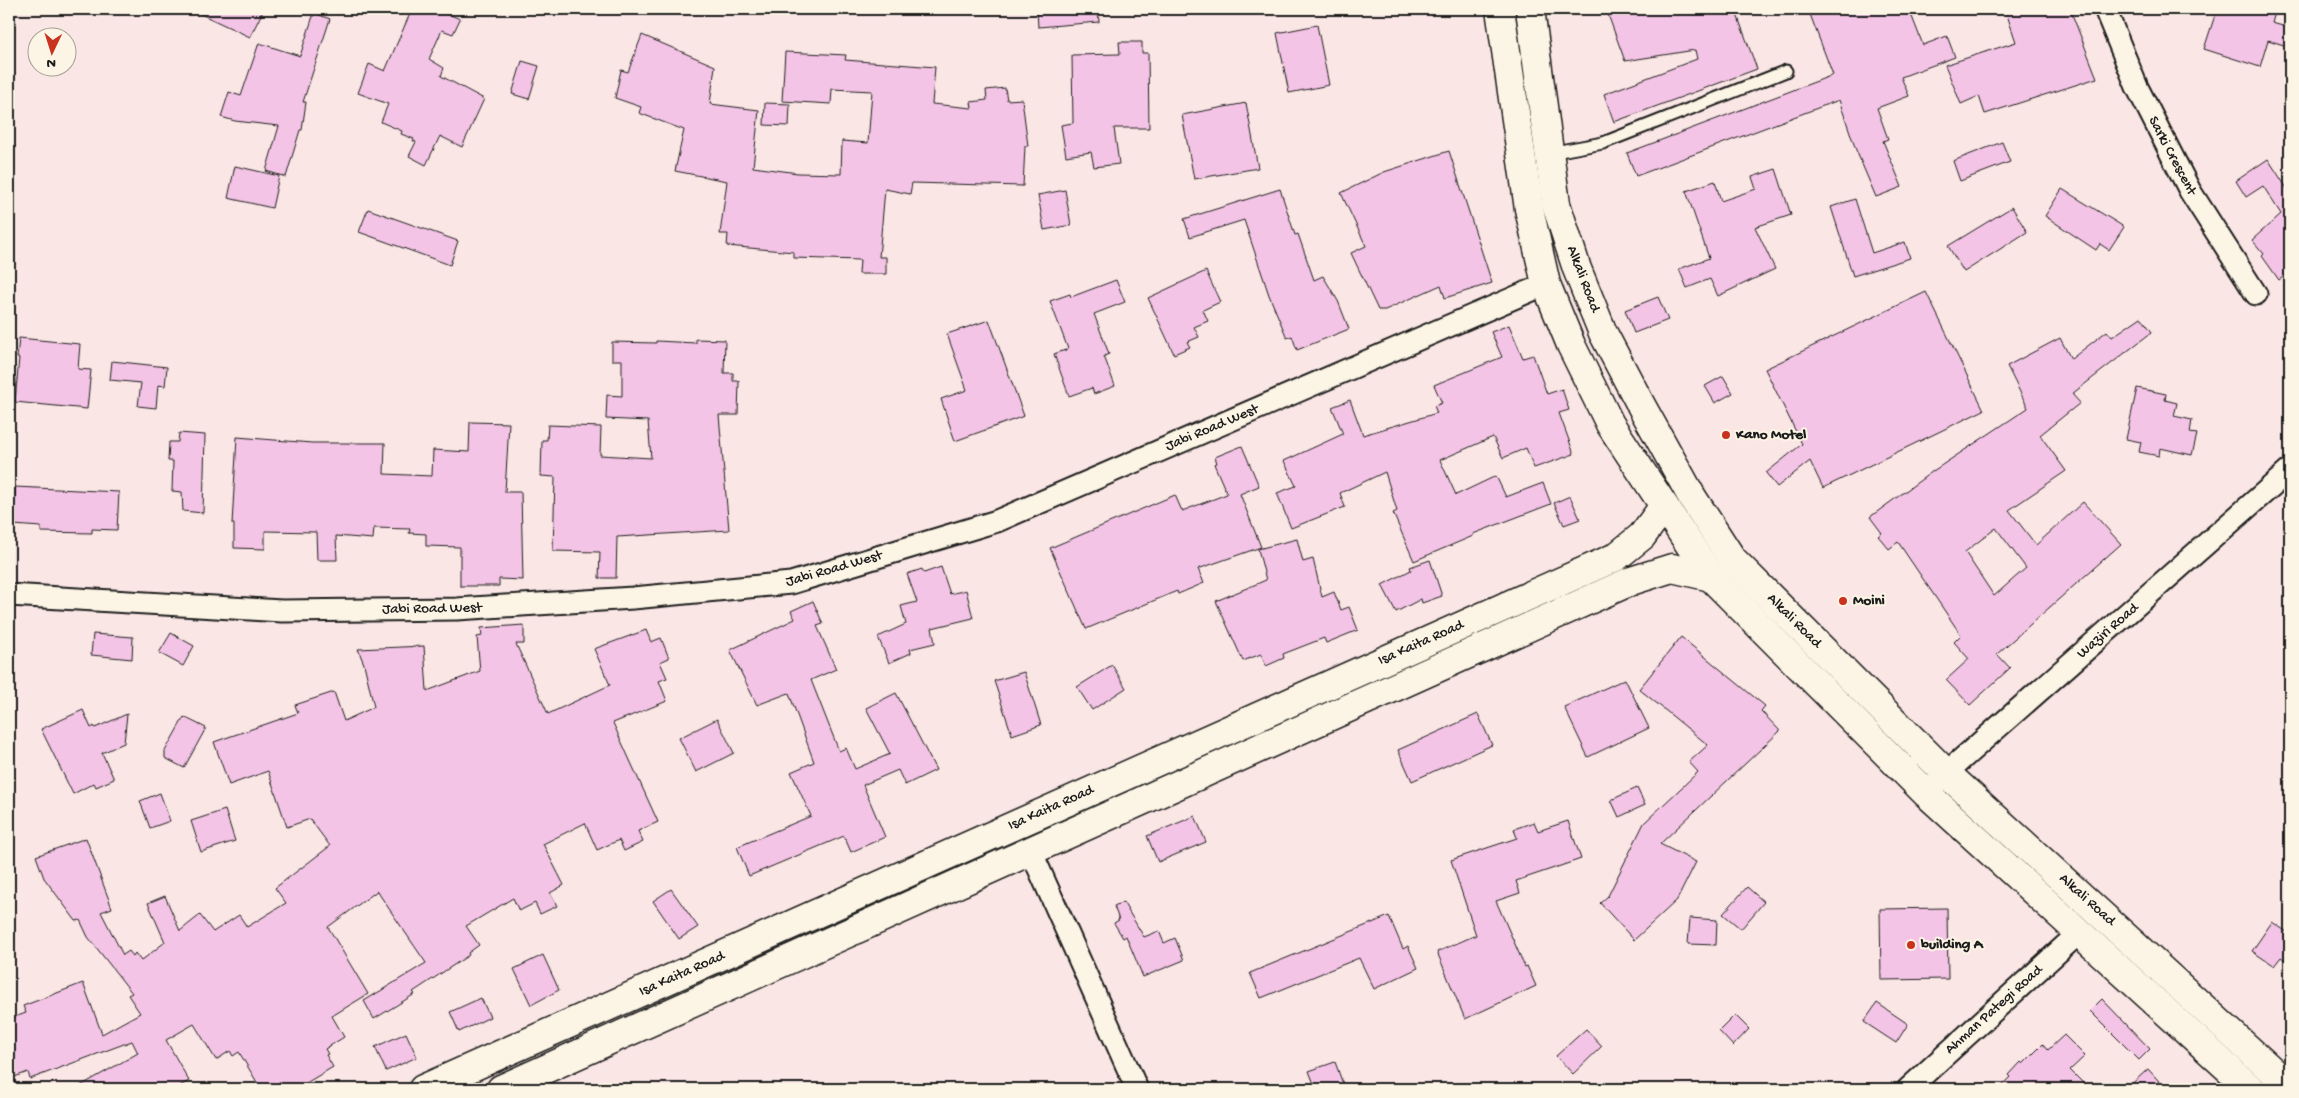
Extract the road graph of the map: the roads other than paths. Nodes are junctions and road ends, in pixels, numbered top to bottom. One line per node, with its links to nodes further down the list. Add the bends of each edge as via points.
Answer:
1 (1500, 9): 6 (main road, Alkali Road, via 1529,209)
2 (1530, 9): 5 (main road, Alkali Road)
3 (2105, 9): 7 (street, Sarki Crescent, via 2137,87 2190,192)
4 (1786, 71): 5 (lane, via 1603,143)
5 (1549, 154): 14 (main road, Alkali Road, via 1556,204 1577,269 1604,332 1692,497 1732,559)
6 (1546, 284): 9 (main road, Alkali Road, via 1571,345 1610,424); 11 (street, Jabi Road West, via 997,521 791,583 633,598 457,609 282,611)
7 (2256, 294)
8 (2290, 470): 14 (street, Waziri Road)
9 (1664, 506): 10 (main road, Alkali Road); 12 (main road, Isa Kaita Road, via 1642,536 1616,557)
10 (1711, 577): 13 (main road, Isa Kaita Road, via 1672,568 1631,581); 15 (main road, Alkali Road)
11 (9, 595)
12 (1272, 710): 13 (main road); 19 (main road, Isa Kaita Road)
13 (1287, 735): 16 (main road, Isa Kaita Road)
14 (1946, 774): 15 (street, Waziri Road); 18 (main road, Alkali Road)
15 (1927, 794): 17 (main road, Alkali Road)
16 (1031, 851): 20 (main road, Isa Kaita Road); 21 (street)
17 (2080, 932): 22 (street, Ahman Pategi Road); 23 (main road, Alkali Road)
18 (2290, 1087)
19 (423, 1089)
20 (501, 1089)
21 (1136, 1089)
22 (1908, 1089)
23 (2251, 1089)

